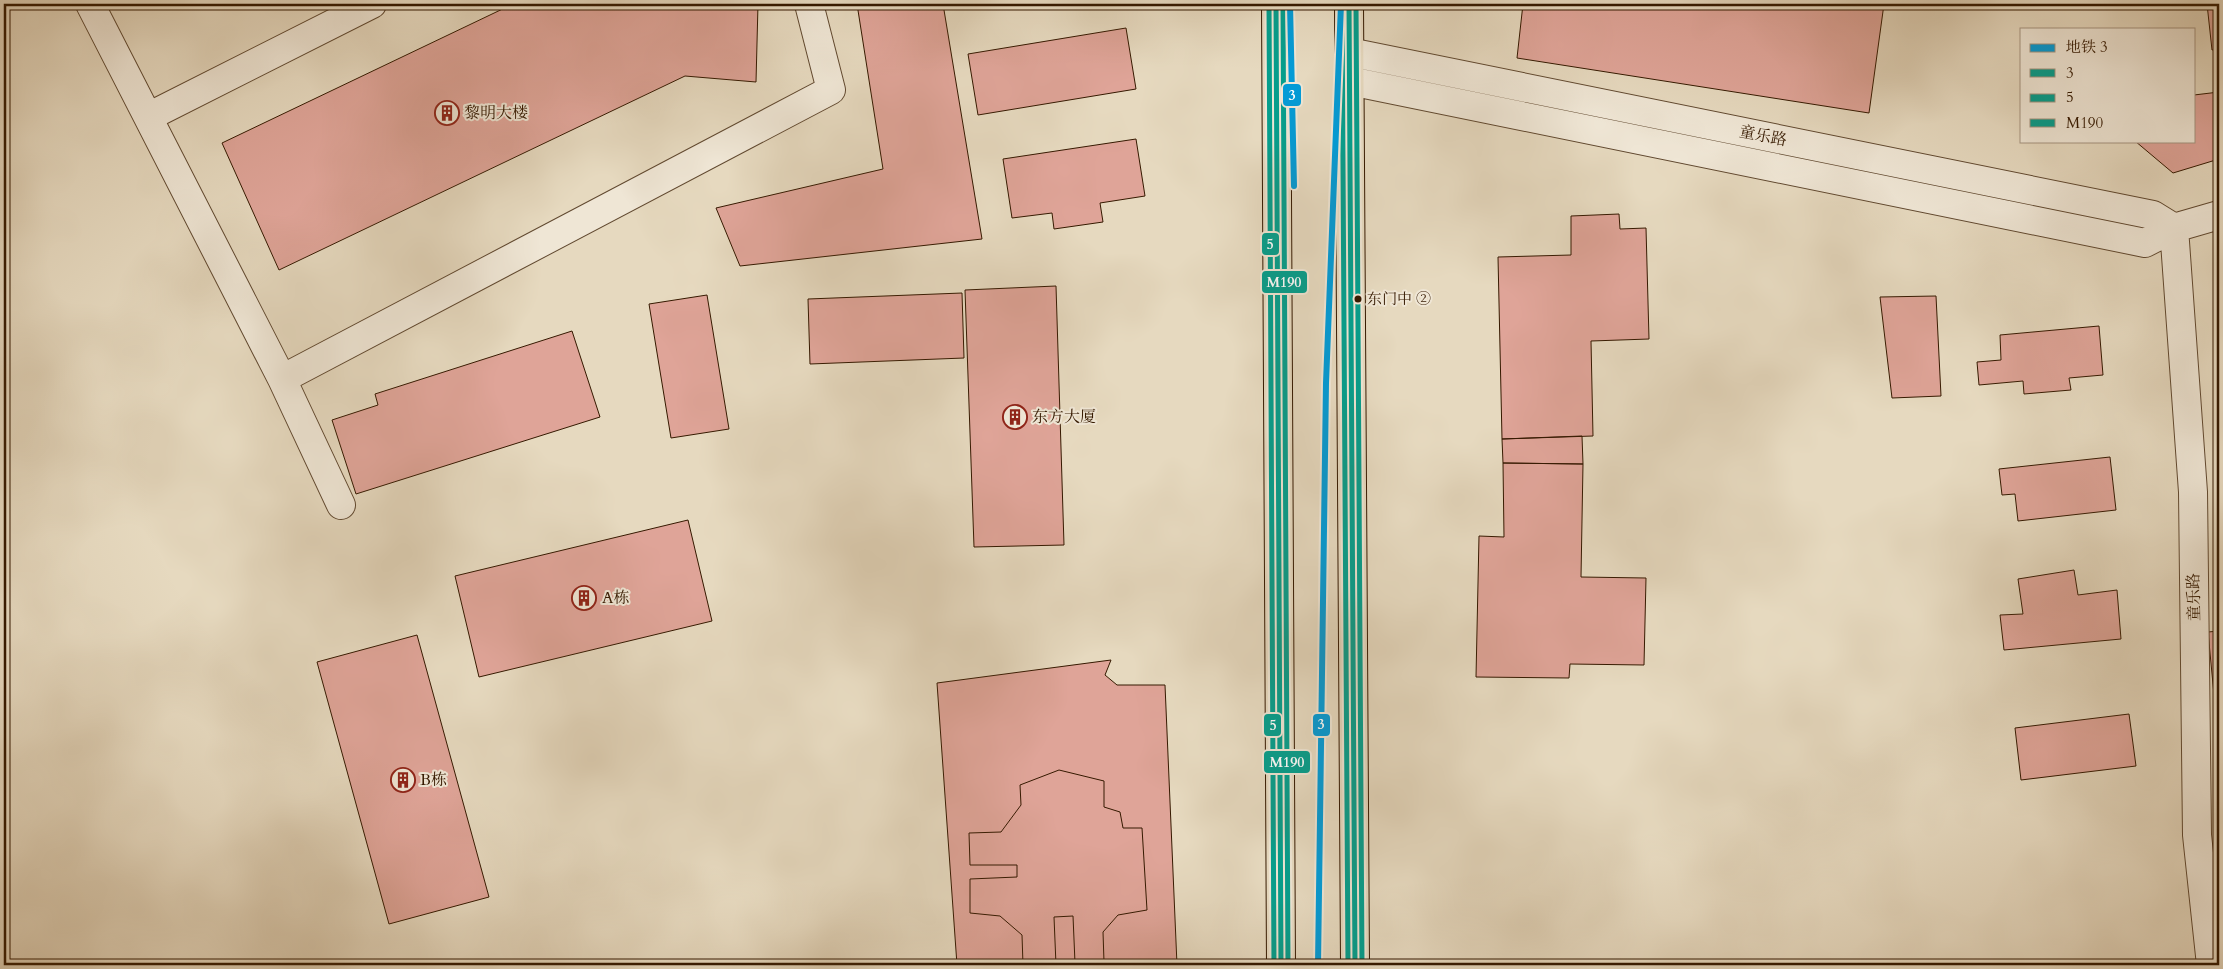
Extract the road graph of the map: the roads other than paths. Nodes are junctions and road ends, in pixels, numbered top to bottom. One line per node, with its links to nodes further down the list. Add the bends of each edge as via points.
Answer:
1 (90, 4): 8 (street)
2 (372, 4): 8 (street)
3 (809, 4): 11 (street, via 831,90)
4 (1276, 4): 13 (highway)
5 (1349, 4): 6 (highway)
6 (1350, 52): 7 (highway); 10 (street, 童乐路, via 2153,215)
7 (1350, 81): 10 (street, 童乐路, via 2145,243); 14 (highway)
8 (148, 118): 11 (street)
9 (2219, 215): 10 (street)
10 (2174, 228): 15 (street, 童乐路, via 2193,492 2196,835)
11 (282, 380): 12 (street)
12 (340, 505)
13 (1281, 965)
14 (1355, 965)
15 (2211, 965)

